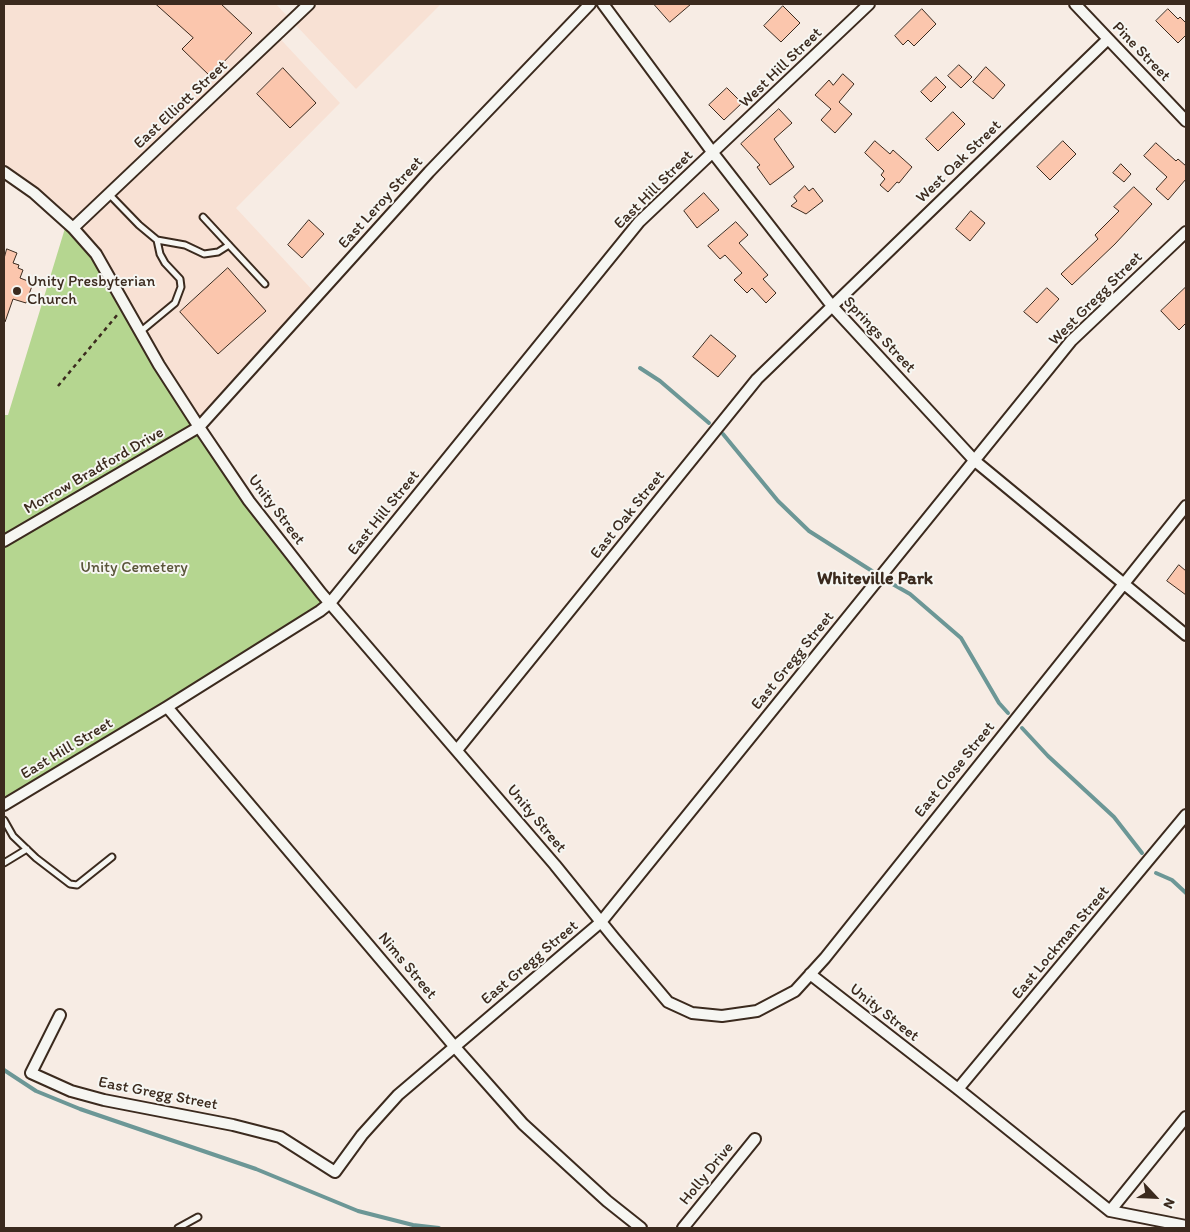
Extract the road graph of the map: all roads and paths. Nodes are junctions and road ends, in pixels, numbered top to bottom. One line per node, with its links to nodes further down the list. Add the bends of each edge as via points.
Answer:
1 (309, 4): 10 (street, East Elliott Street)
2 (590, 4): 21 (street, East Leroy Street, via 429,172)
3 (602, 4): 8 (street, Springs Street)
4 (869, 4): 8 (street, West Hill Street)
5 (1075, 4): 6 (street, Pine Street)
6 (1108, 39): 7 (street, Pine Street); 18 (street, West Oak Street)
7 (1186, 121)
8 (713, 153): 18 (street, Springs Street); 26 (street, East Hill Street, via 639,222)
9 (4, 172): 12 (street, Unity Street, via 34,193)
10 (109, 194): 12 (street, East Elliott Street); 14 (lane)
11 (203, 217): 15 (lane)
12 (73, 228): 17 (street, Unity Street, via 96,254)
13 (1186, 232): 22 (street, West Gregg Street, via 1071,341)
14 (157, 240): 15 (lane, via 185,245 204,254 218,252); 19 (lane, via 160,254 180,279 181,287 175,304)
15 (229, 245): 16 (lane)
16 (265, 284)
17 (126, 306): 19 (street, Unity Street); 20 (path)
18 (832, 306): 22 (street, Springs Street); 29 (street, East Oak Street, via 757,379)
19 (140, 332): 21 (street, Unity Street)
20 (58, 386)
21 (199, 427): 24 (street, Morrow Bradford Drive); 26 (street, Unity Street, via 250,501)
22 (975, 461): 25 (street, Springs Street); 36 (street, East Gregg Street)
23 (1186, 506): 25 (street, East Close Street)
24 (4, 541)
25 (1123, 585): 27 (street, Springs Street); 37 (street, East Close Street)
26 (330, 603): 28 (street, East Hill Street); 29 (street, Unity Street)
27 (1186, 635)
28 (168, 707): 30 (street, East Hill Street); 39 (street, Nims Street)
29 (457, 750): 36 (street, Unity Street)
30 (4, 805)
31 (1186, 815): 40 (street, East Lockman Street)
32 (4, 820): 33 (lane)
33 (26, 849): 34 (lane, via 70,884 77,885); 35 (lane)
34 (112, 857)
35 (4, 863)
36 (601, 922): 37 (street, Unity Street, via 668,1002 692,1013 722,1016 757,1011 795,991); 39 (street, East Gregg Street)
37 (810, 974): 40 (street, Unity Street)
38 (60, 1015): 39 (street, East Gregg Street, via 31,1073 71,1091 104,1100 280,1137 335,1172 362,1135 398,1095)
39 (454, 1046): 47 (street, Nims Street, via 523,1124)
40 (958, 1089): 43 (street, Unity Street)
41 (1186, 1118): 43 (street)
42 (755, 1139): 48 (street, Holly Drive)
43 (1110, 1211): 45 (street, Unity Street)
44 (198, 1217): 46 (lane)
45 (1186, 1226)
46 (178, 1228)
47 (641, 1228)
48 (683, 1228)

